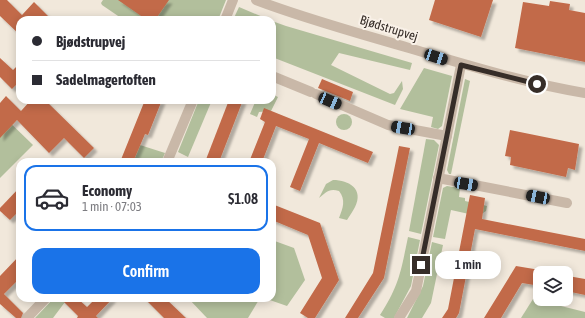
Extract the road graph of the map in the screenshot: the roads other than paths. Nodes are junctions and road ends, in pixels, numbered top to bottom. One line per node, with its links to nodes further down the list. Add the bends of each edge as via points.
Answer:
1 (233, 0): 3 (street)
2 (256, 0): 4 (street, Bjødstrupvej, via 299,16)
3 (227, 16)
4 (461, 65): 6 (street, Bjødstrupvej); 8 (street)
5 (276, 78): 8 (street, via 388,125)
6 (585, 93)
7 (191, 104): 9 (street)
8 (447, 136): 10 (street)
9 (169, 158)
10 (438, 178): 11 (street); 14 (street, via 416,291)
11 (567, 203)
12 (42, 302): 13 (street)
13 (27, 318)
14 (399, 318)

